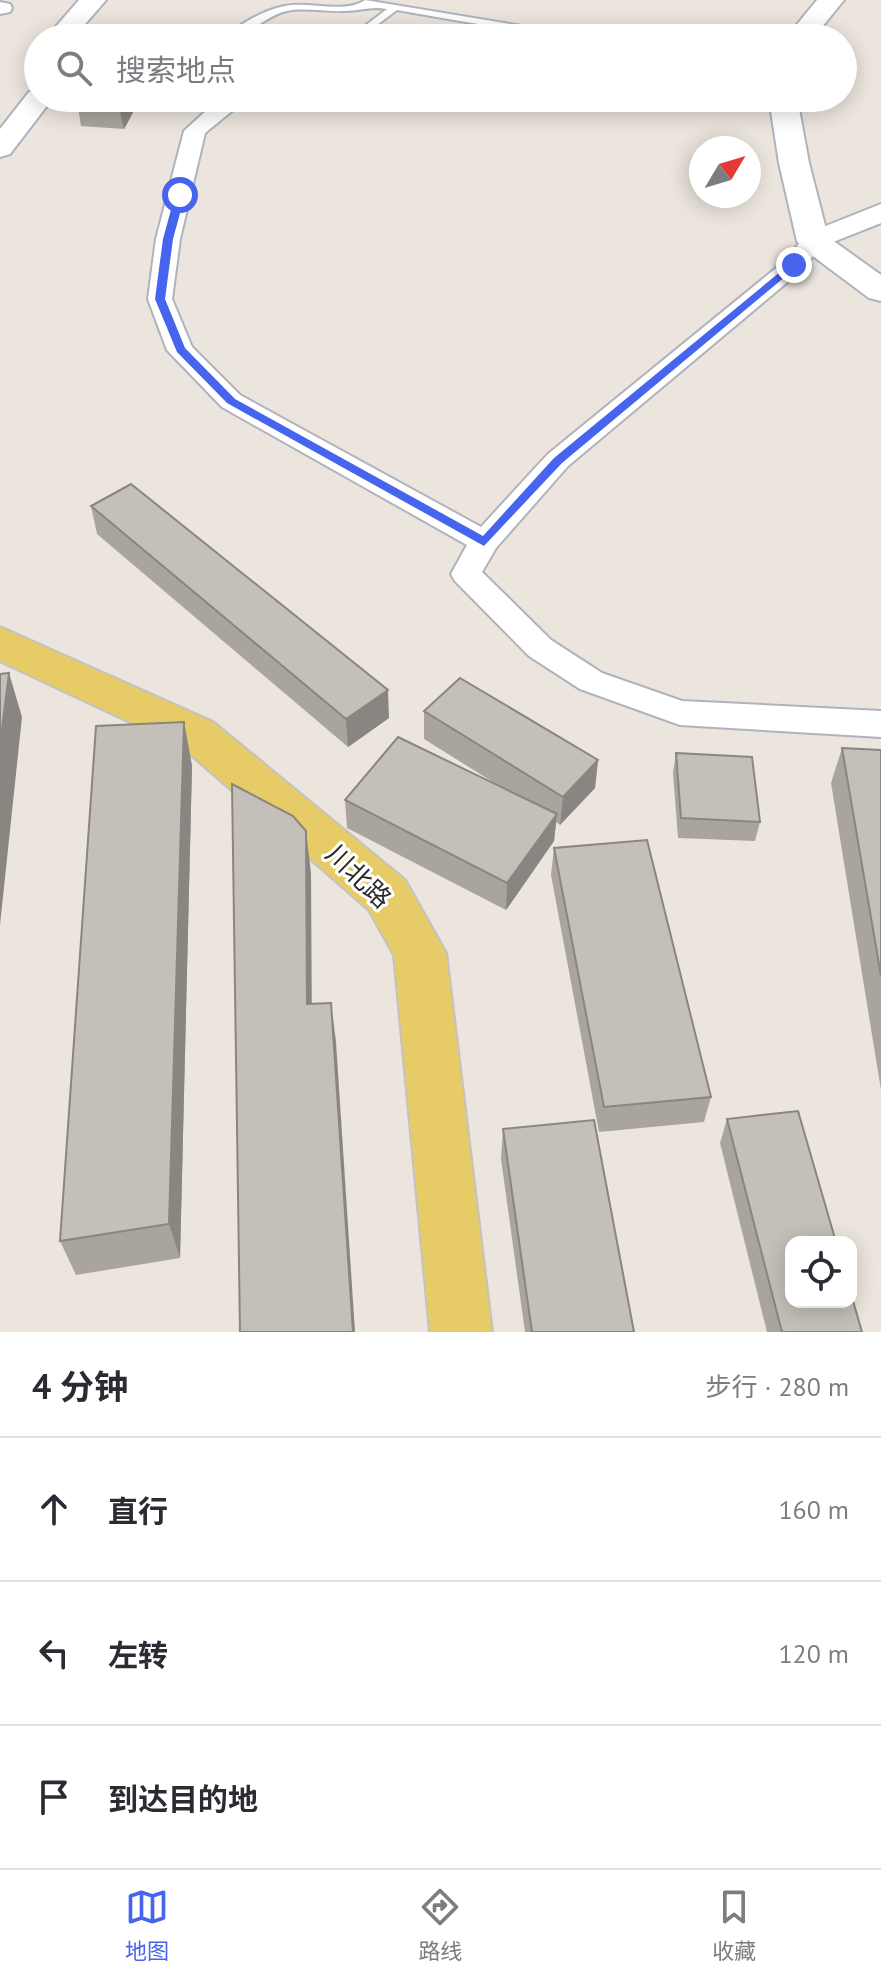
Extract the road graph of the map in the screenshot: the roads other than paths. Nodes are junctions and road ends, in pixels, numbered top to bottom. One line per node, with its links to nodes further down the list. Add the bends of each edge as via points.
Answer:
1 (93, 0): 6 (main road)
2 (120, 0): 7 (main road)
3 (831, 0): 11 (main road)
4 (370, 2): 5 (lane); 8 (lane, via 360,8 283,9)
5 (394, 8): 9 (lane); 10 (lane)
6 (72, 24)
7 (99, 24)
8 (254, 24)
9 (373, 24)
10 (491, 24)
11 (811, 24)
12 (24, 94): 14 (main road)
13 (24, 105): 17 (main road)
14 (0, 110)
15 (216, 112): 21 (street, via 195,131 168,239 160,299 180,350 231,401)
16 (785, 112): 19 (main road)
17 (0, 148)
18 (881, 213): 19 (street)
19 (813, 241): 20 (main road); 21 (street, via 783,275 558,460)
20 (881, 291)
21 (484, 542): 23 (street, via 466,574 540,648 591,681 680,713)
22 (0, 643): 24 (main road, 川北路, via 197,734 387,895 420,953)
23 (881, 724)
24 (461, 1332)

